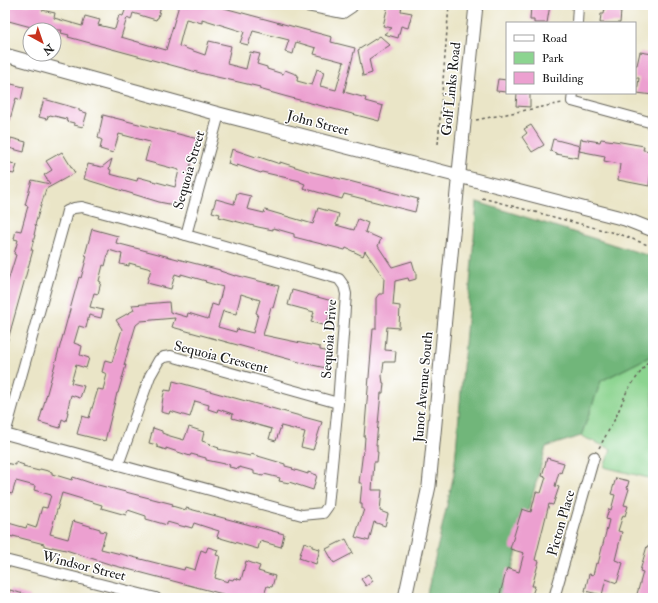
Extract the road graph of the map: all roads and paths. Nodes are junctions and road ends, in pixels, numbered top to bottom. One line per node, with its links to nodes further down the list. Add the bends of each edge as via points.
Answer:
1 (302, 5): 2 (street, via 343,13)
2 (353, 5)
3 (449, 5): 12 (path)
4 (476, 5): 10 (main road, Golf Links Road)
5 (578, 5): 6 (street)
6 (577, 22)
7 (5, 55): 9 (main road, John Street)
8 (572, 97): 10 (path); 11 (street)
9 (219, 114): 13 (main road, John Street); 18 (street, Sequoia Street)
10 (464, 122): 13 (main road, Golf Links Road)
11 (653, 123)
12 (438, 144)
13 (459, 176): 15 (main road, John Street); 27 (main road, Junot Avenue South, via 429,486)
14 (482, 198): 19 (path, via 622,236)
15 (625, 219): 16 (main road, John Street); 17 (main road, John Street)
16 (653, 222)
17 (653, 230)
18 (186, 235): 21 (street, Sequoia Drive, via 340,279 346,294); 22 (street, Sequoia Drive, via 82,207 68,211)
19 (653, 247)
20 (653, 351): 23 (path, via 627,391)
21 (338, 403): 24 (street, Sequoia Crescent, via 171,356 164,357 159,360 150,376); 24 (street, Sequoia Drive, via 328,506 323,513 302,515)
22 (5, 434): 24 (street, Sequoia Drive)
23 (594, 456): 28 (street, Picton Place)
24 (118, 465)
25 (5, 560): 26 (street, Windsor Street)
26 (156, 598)
27 (405, 598)
28 (554, 598)

